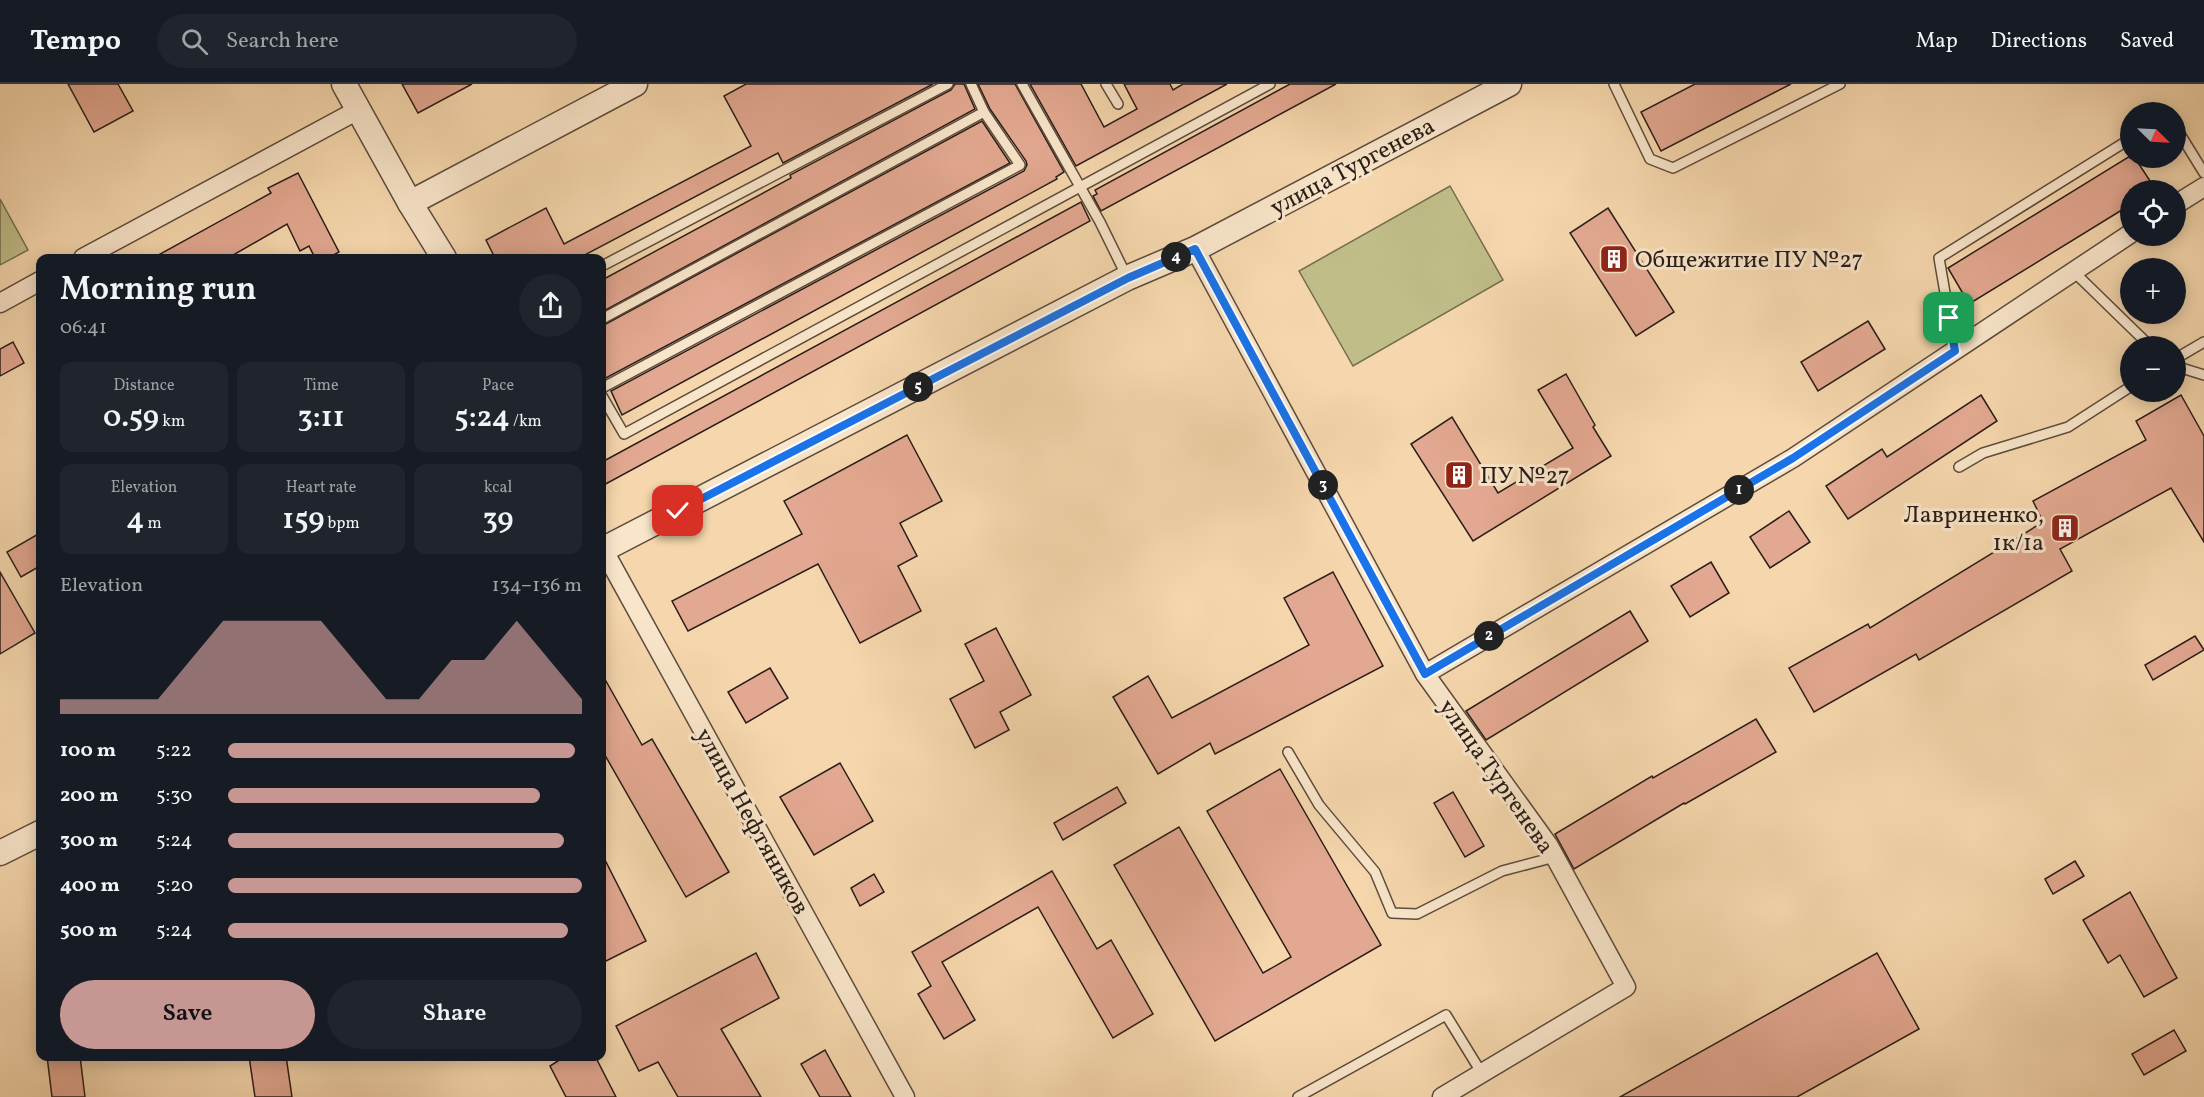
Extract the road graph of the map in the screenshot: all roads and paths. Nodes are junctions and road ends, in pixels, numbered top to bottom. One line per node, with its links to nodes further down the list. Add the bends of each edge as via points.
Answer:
1 (344, 84): 12 (street)
2 (634, 84): 20 (street)
3 (948, 84): 25 (lane)
4 (971, 84): 13 (lane)
5 (1022, 84): 18 (lane)
6 (1106, 84): 11 (lane)
7 (1270, 84): 18 (lane)
8 (1509, 84): 22 (street, улица Тургенева)
9 (1614, 84): 10 (lane, via 1650,159 1673,168)
10 (1840, 84)
11 (1118, 104)
12 (358, 110): 20 (street); 23 (street)
13 (984, 112): 30 (lane); 37 (lane, via 1020,165)
14 (2186, 144): 16 (lane)
15 (2120, 145): 33 (lane, via 1939,258)
16 (2204, 173)
17 (2204, 187): 19 (street)
18 (1080, 189): 27 (lane); 39 (lane, via 624,434)
19 (2186, 198)
20 (410, 203): 24 (street)
21 (2120, 240): 26 (street)
22 (1195, 249): 27 (street, улица Тургенева); 43 (street, улица Тургенева)
23 (91, 254)
24 (442, 254)
25 (606, 264)
26 (2073, 271): 31 (lane); 33 (street)
27 (1128, 278): 41 (street, улица Тургенева)
28 (36, 283): 29 (street)
29 (0, 303)
30 (606, 317)
31 (2140, 336)
32 (2204, 342): 34 (lane)
33 (1955, 351): 43 (street, via 1793,458)
34 (2186, 353)
35 (2186, 369): 36 (lane)
36 (2204, 375)
37 (606, 386)
38 (2120, 393): 40 (lane, via 2068,427 1983,453)
39 (606, 403)
40 (1959, 466)
41 (606, 546)
42 (606, 555): 49 (street, улица Нефтяников)
43 (1425, 674): 47 (street, улица Тургенева)
44 (1288, 752): 47 (lane, via 1319,805 1375,872 1392,913 1416,914 1502,871)
45 (36, 835): 46 (street)
46 (0, 853)
47 (1555, 857): 48 (street, улица Тургенева, via 1626,987)
48 (1481, 1072): 50 (lane, via 1446,1014); 51 (street)
49 (906, 1097)
50 (1298, 1097)
51 (1442, 1097)

